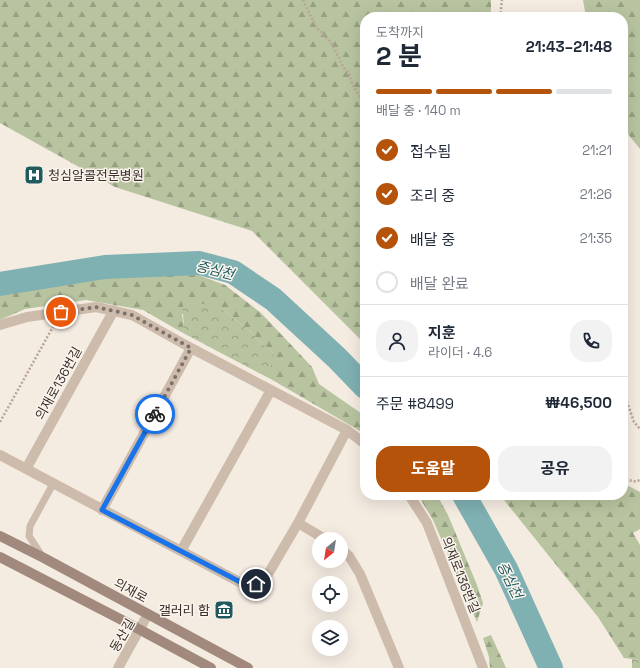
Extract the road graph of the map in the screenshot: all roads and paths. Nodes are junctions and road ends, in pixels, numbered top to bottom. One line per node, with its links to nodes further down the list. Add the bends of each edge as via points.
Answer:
1 (303, 0): 4 (path, via 316,27 329,40 349,73)
2 (502, 0): 3 (path)
3 (501, 12)
4 (360, 97)
5 (114, 310): 6 (street, via 96,307); 8 (street, via 132,315); 16 (street, 의재로136번길)
6 (61, 312): 7 (street, via 26,317); 11 (path)
7 (0, 325)
8 (191, 348): 9 (street); 21 (street)
9 (271, 390): 13 (street); 25 (street)
10 (628, 405): 12 (path, via 634,422)
11 (0, 422)
12 (640, 429)
13 (347, 430): 14 (street); 22 (street)
14 (360, 440)
15 (0, 455): 16 (street)
16 (26, 469): 19 (street)
17 (628, 480): 18 (path)
18 (640, 480)
19 (53, 484): 21 (street); 28 (lane, via 28,532)
20 (412, 500): 35 (street, 의재로136번길, via 427,523)
21 (102, 510): 25 (street)
22 (298, 523): 23 (street); 25 (street, via 264,581 248,586)
23 (313, 532)
24 (0, 536): 28 (main road, 의재로)
25 (181, 551)
26 (348, 555): 34 (street, via 360,574)
27 (0, 557): 30 (main road)
28 (44, 558): 29 (main road, 의재로)
29 (148, 614): 30 (street, 동산길); 33 (main road, 의재로)
30 (140, 629): 31 (street, 동산길); 32 (main road)
31 (118, 668)
32 (211, 668)
33 (248, 668)
34 (399, 668)
35 (483, 668)

